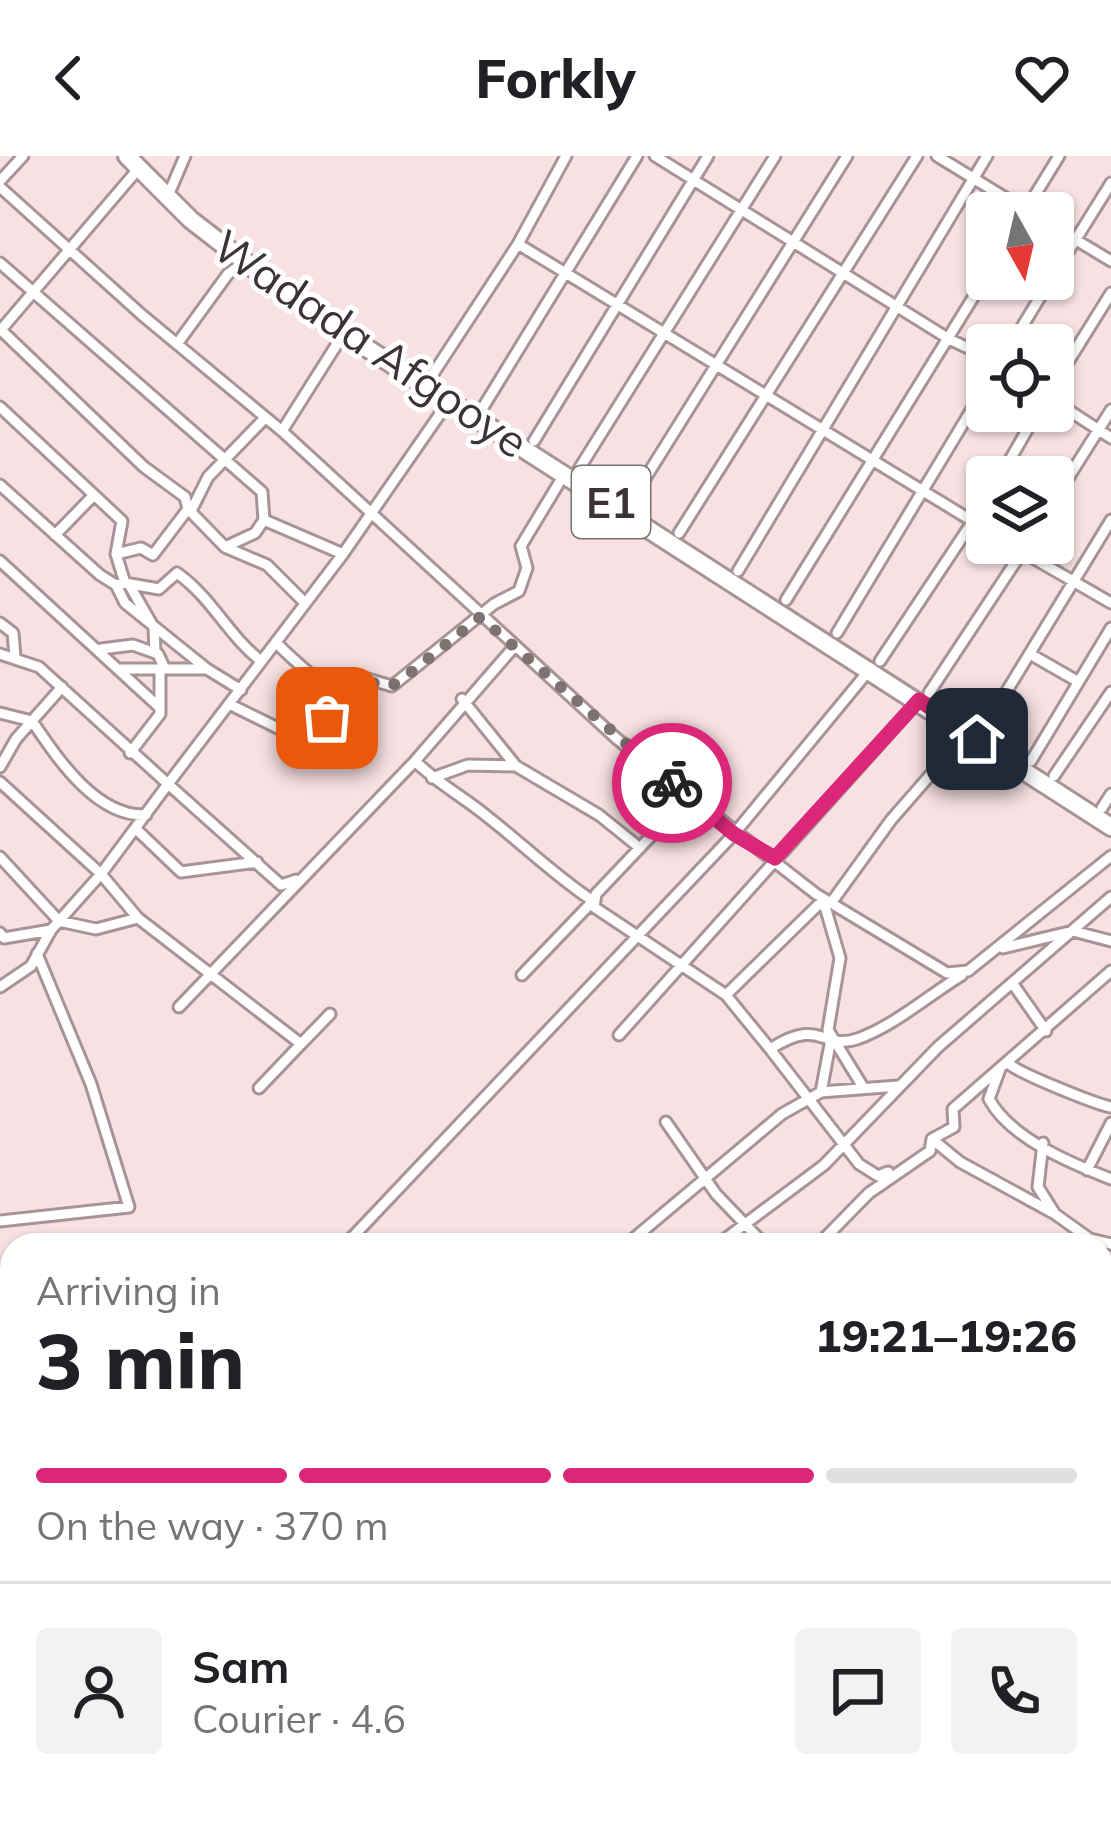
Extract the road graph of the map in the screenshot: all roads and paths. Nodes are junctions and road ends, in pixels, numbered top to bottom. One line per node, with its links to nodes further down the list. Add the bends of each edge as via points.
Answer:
1 (22, 156): 17 (street)
2 (185, 156): 18 (street)
3 (566, 156): 25 (street)
4 (637, 156): 31 (street)
5 (655, 156): 14 (street)
6 (708, 156): 14 (street)
7 (776, 156): 21 (street)
8 (847, 156): 24 (street)
9 (917, 156): 30 (street)
10 (937, 156): 15 (street)
11 (987, 156): 15 (street)
12 (1059, 156): 20 (street)
13 (135, 160): 18 (highway, Wadada Afgooye / E1); 26 (street); 29 (highway, Wadada Afgooye / E1)
14 (693, 180): 21 (street); 36 (street)
15 (973, 180): 19 (street); 35 (street)
16 (1111, 183): 22 (street)
17 (0, 184): 26 (street)
18 (170, 191): 45 (highway, Wadada Afgooye / E1, via 250,257)
19 (993, 192)
20 (1038, 192)
21 (743, 211): 24 (street); 39 (street)
22 (1076, 238): 23 (street); 27 (street)
23 (1074, 241)
24 (795, 243): 30 (street); 44 (street)
25 (518, 244): 31 (street); 45 (street)
26 (73, 252): 32 (street); 41 (street)
27 (1111, 261)
28 (0, 263): 32 (street)
29 (242, 264): 38 (highway, Wadada Afgooye / E1); 41 (street)
30 (842, 271): 35 (street); 46 (street)
31 (568, 274): 36 (street); 49 (street)
32 (36, 290): 37 (street); 60 (street)
33 (1111, 292): 43 (street)
34 (972, 300): 40 (street)
35 (895, 304): 40 (street); 56 (street)
36 (618, 305): 39 (street); 58 (street)
37 (0, 330): 67 (street, via 185,496)
38 (344, 333): 47 (highway, Wadada Afgooye / E1); 55 (street)
39 (667, 334): 44 (street); 62 (street)
40 (949, 339): 42 (street); 59 (street)
41 (177, 344): 52 (street)
42 (966, 347)
43 (1074, 352)
44 (717, 367): 46 (street); 66 (street)
45 (431, 376): 49 (highway, Wadada Afgooye / E1)
46 (767, 399): 56 (street); 72 (street)
47 (450, 400): 62 (highway, Wadada Afgooye / E1); 68 (street)
48 (0, 407): 65 (street)
49 (482, 409): 58 (highway, Wadada Afgooye / E1)
50 (1111, 410): 54 (street)
51 (1074, 414): 54 (street)
52 (265, 418): 55 (street); 60 (street)
53 (966, 420): 64 (street)
54 (1098, 430): 57 (street); 61 (street)
55 (282, 431): 68 (street)
56 (820, 431): 59 (street); 81 (street)
57 (1111, 438)
58 (534, 441): 62 (highway, Wadada Afgooye / E1)
59 (871, 461): 64 (street); 84 (street)
60 (222, 462): 67 (street); 70 (street, via 262,492)
61 (1074, 468)
62 (572, 471): 66 (highway, Wadada Afgooye / E1); 87 (street, via 521,546 519,591); 100 (highway, Wadada Afgooye / E1)
63 (0, 485): 74 (street)
64 (924, 491): 69 (street); 91 (street)
65 (92, 497): 74 (street); 76 (street, via 122,521)
66 (631, 501): 72 (highway, Wadada Afgooye / E1)
67 (188, 513): 75 (street); 76 (street, via 153,555 141,548)
68 (373, 513): 77 (street); 87 (street)
69 (966, 517)
70 (264, 520): 75 (street); 77 (street)
71 (1111, 520): 83 (street)
72 (679, 533): 81 (highway, Wadada Afgooye / E1)
73 (966, 534): 100 (street)
74 (55, 535): 82 (street)
75 (225, 547): 85 (street, via 267,565)
76 (116, 554): 82 (street)
77 (344, 554): 85 (street)
78 (0, 561): 94 (street)
79 (1014, 564): 110 (street)
80 (1046, 564): 83 (street)
81 (738, 571): 84 (highway, Wadada Afgooye / E1)
82 (124, 584): 89 (street, via 125,603); 99 (street, via 159,589 177,573)
83 (1073, 584): 86 (street); 97 (street)
84 (786, 600): 91 (highway, Wadada Afgooye / E1)
85 (305, 603): 92 (street)
86 (1111, 603)
87 (480, 617): 93 (street); 105 (street, via 392,686)
88 (0, 622): 98 (street, via 13,633)
89 (154, 628): 95 (street); 103 (street)
90 (1111, 628): 106 (street)
91 (837, 633): 100 (highway, Wadada Afgooye / E1)
92 (276, 642): 99 (street); 104 (street)
93 (514, 646): 111 (street); 127 (street)
94 (101, 649): 95 (street); 101 (street)
95 (155, 652): 102 (street)
96 (0, 654): 98 (street)
97 (1030, 654): 106 (street); 117 (street)
98 (15, 657): 107 (street)
99 (261, 661): 108 (street)
100 (876, 665): 110 (highway, Wadada Afgooye / E1); 132 (street)
101 (121, 669): 102 (street); 113 (street)
102 (162, 669): 103 (street); 113 (street)
103 (206, 669): 108 (street)
104 (321, 680): 105 (street, via 348,674); 114 (street)
105 (366, 681): 114 (street, via 349,702)
106 (1077, 681): 120 (street)
107 (62, 687): 116 (street); 118 (street)
108 (241, 690): 112 (street)
109 (1111, 692): 123 (street)
110 (924, 696): 117 (highway, Wadada Afgooye / E1); 136 (street)
111 (463, 699): 119 (street); 122 (street)
112 (229, 704): 114 (street, via 306,739 320,733); 126 (street)
113 (159, 707): 118 (street, via 158,720)
114 (329, 710)
115 (0, 713): 116 (street)
116 (32, 721): 121 (street); 129 (street, via 52,753 109,808)
117 (975, 731): 120 (highway, Wadada Afgooye / E1); 130 (highway, Wadada Afgooye / E1); 142 (street, via 891,820)
118 (130, 753): 126 (street)
119 (415, 760): 124 (street); 139 (street)
120 (1030, 761): 123 (highway, Wadada Afgooye / E1)
121 (0, 766)
122 (516, 766): 124 (street, via 468,765); 133 (street)
123 (1054, 776): 128 (highway, Wadada Afgooye / E1)
124 (432, 778): 141 (street)
125 (0, 782): 138 (street)
126 (168, 784): 129 (street); 137 (street)
127 (688, 796): 132 (street); 133 (street)
128 (1108, 806)
129 (146, 815): 131 (street)
130 (1111, 827)
131 (136, 829): 137 (street, via 181,872); 138 (street)
132 (734, 834): 136 (street); 147 (street)
133 (640, 848): 141 (street)
134 (1111, 856): 149 (street)
135 (0, 857): 144 (street)
136 (775, 858): 142 (street); 151 (street)
137 (257, 862): 139 (street, via 281,884)
138 (101, 874): 143 (street); 144 (street)
139 (300, 878): 153 (street)
140 (1111, 897): 145 (street)
141 (592, 901): 147 (street); 154 (street)
142 (828, 903): 155 (street); 158 (street); 163 (street, via 840,958)
143 (138, 918): 144 (street, via 96,929); 153 (street)
144 (55, 925): 146 (street); 150 (street)
145 (1073, 931): 148 (street); 149 (street); 156 (street)
146 (1, 937)
147 (634, 937): 151 (street); 184 (street)
148 (1111, 941)
149 (998, 949): 155 (street)
150 (38, 954): 157 (street); 182 (street, via 129,1207)
151 (681, 969): 158 (street); 162 (street)
152 (1111, 971): 161 (street)
153 (211, 975): 159 (street); 164 (street)
154 (523, 975)
155 (962, 975): 163 (street, via 860,1038)
156 (1013, 984): 161 (street); 167 (street)
157 (0, 987)
158 (725, 995): 165 (street)
159 (179, 1007)
160 (330, 1014): 164 (street)
161 (1046, 1030): 166 (street)
162 (619, 1035)
163 (830, 1039): 165 (street, via 813,1031); 169 (street); 170 (street)
164 (301, 1044): 168 (street)
165 (770, 1049): 170 (street)
166 (1004, 1066): 171 (street); 174 (street, via 953,1109 954,1126); 176 (street, via 989,1099 998,1116)
167 (898, 1086): 169 (street); 175 (street)
168 (259, 1088)
169 (863, 1088): 170 (street)
170 (816, 1095): 175 (street); 179 (street)
171 (1111, 1107)
172 (666, 1122): 179 (street)
173 (1111, 1123): 178 (street)
174 (932, 1139): 177 (street, via 930,1151); 181 (street)
175 (844, 1143): 177 (street, via 878,1176); 183 (street)
176 (1043, 1143): 178 (street); 181 (street, via 1037,1187)
177 (898, 1169): 188 (street)
178 (1088, 1170): 180 (street)
179 (705, 1178): 183 (street); 185 (street)
180 (1111, 1179)
181 (1055, 1214): 189 (street)
182 (0, 1221)
183 (746, 1223): 186 (street); 187 (street)
184 (356, 1233)
185 (640, 1233)
186 (733, 1233)
187 (755, 1233)
188 (831, 1233)
189 (1082, 1233)

